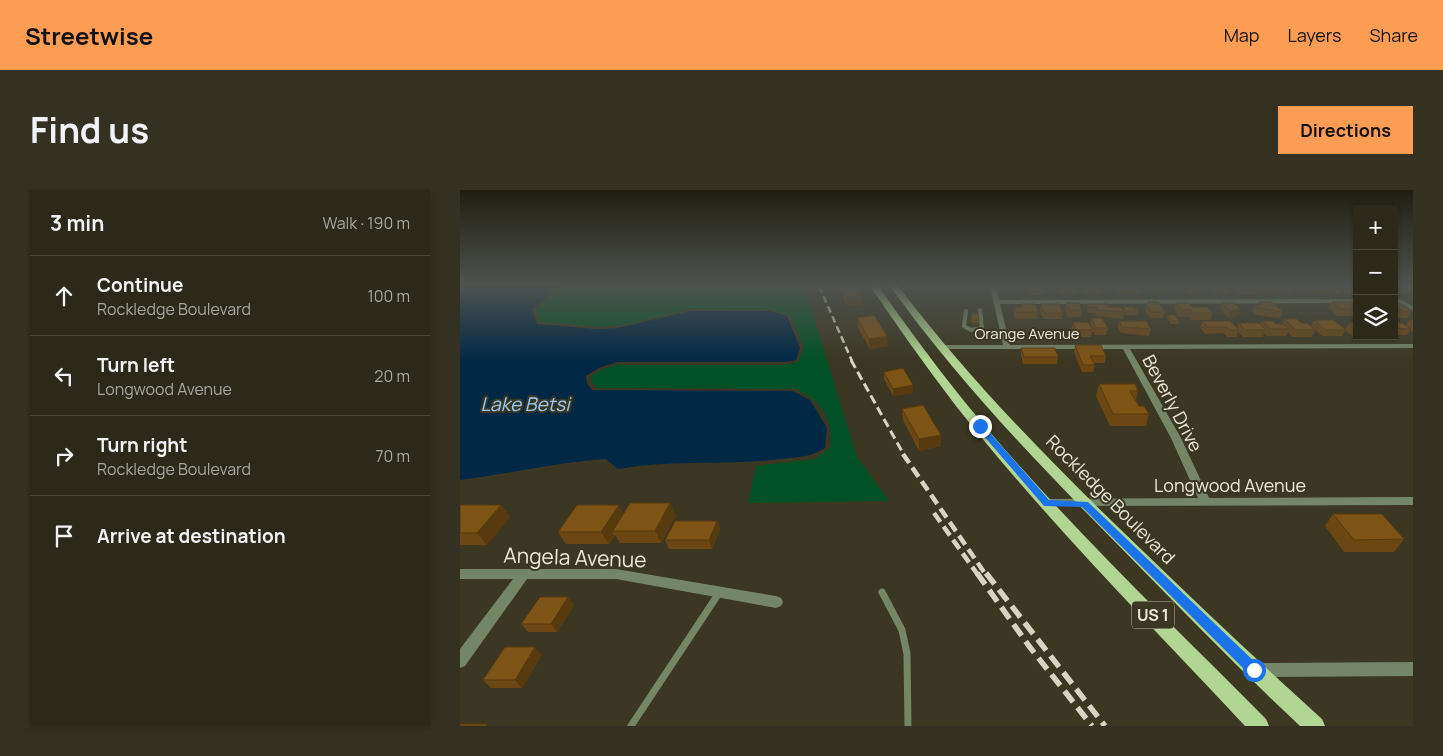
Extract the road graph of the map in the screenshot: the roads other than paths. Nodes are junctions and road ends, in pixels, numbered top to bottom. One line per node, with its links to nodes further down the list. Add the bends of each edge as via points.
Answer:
1 (891, 311): 6 (main road, US 1)
2 (913, 311): 9 (main road, Rockledge Boulevard / US 1)
3 (966, 311): 4 (lane, via 963,323 971,330 982,328)
4 (980, 311)
5 (999, 311): 10 (street)
6 (907, 334): 9 (main road); 11 (main road, US 1)
7 (1125, 346): 8 (street, Orange Avenue); 10 (street, Orange Avenue); 14 (street, Beverly Drive, via 1176,438)
8 (1413, 346)
9 (941, 347): 10 (street, Orange Avenue); 12 (main road, Rockledge Boulevard / US 1)
10 (1007, 347)
11 (916, 348): 12 (main road); 15 (main road, US 1)
12 (956, 365): 16 (main road, Rockledge Boulevard / US 1)
13 (1413, 501): 14 (street, Longwood Avenue)
14 (1205, 502): 16 (street, Longwood Avenue)
15 (1047, 504): 16 (street, Longwood Avenue); 27 (main road, US 1)
16 (1085, 504): 24 (main road, Rockledge Boulevard / US 1)
17 (460, 574): 18 (street, Angela Avenue)
18 (524, 574): 19 (street, Angela Avenue, via 616,574); 22 (street)
19 (720, 592): 21 (street, Angela Avenue); 25 (lane)
20 (882, 592): 26 (lane, via 902,630 907,654)
21 (776, 602)
22 (460, 660)
23 (1413, 669): 24 (street)
24 (1254, 670): 28 (main road, Rockledge Boulevard / US 1)
25 (631, 726)
26 (908, 726)
27 (1259, 726)
28 (1314, 726)

